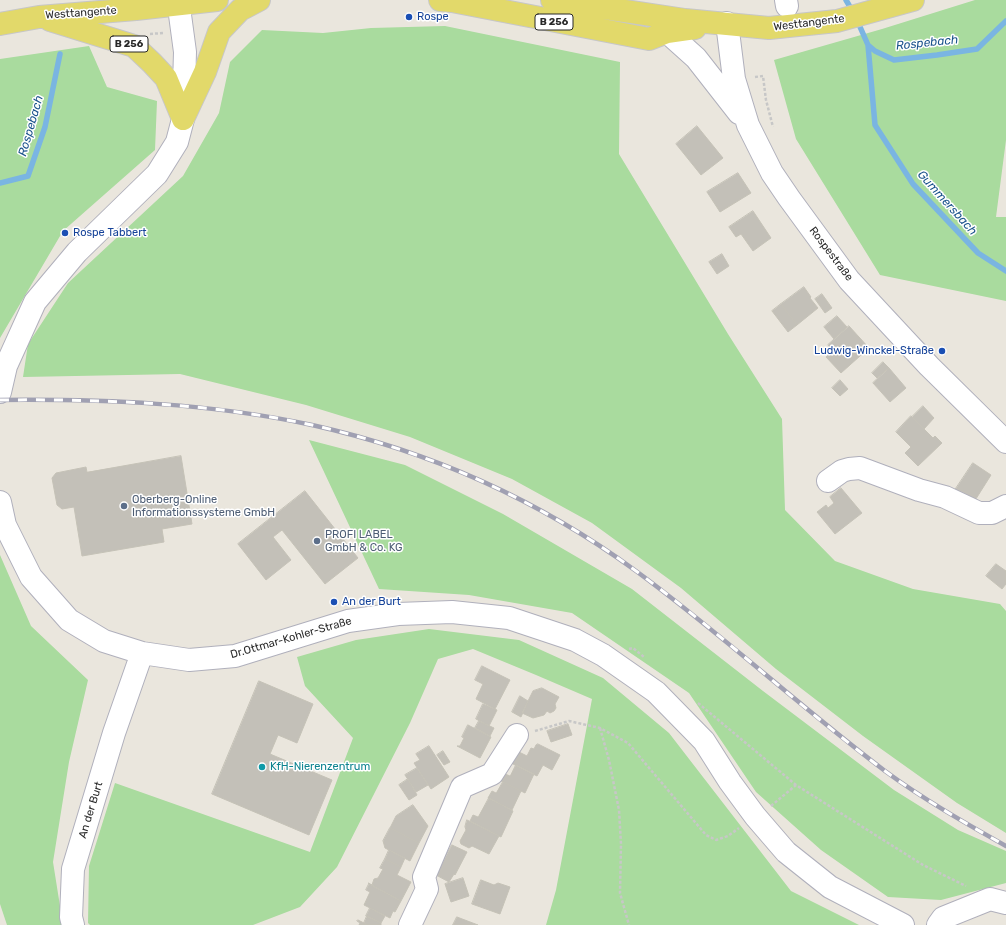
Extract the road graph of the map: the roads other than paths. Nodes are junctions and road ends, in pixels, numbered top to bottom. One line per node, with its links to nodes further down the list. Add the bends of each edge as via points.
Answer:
1 (75, 0): 8 (main road, Westtangente / B 256)
2 (217, 0): 7 (main road, Westtangente / B 256)
3 (259, 0): 12 (main road, via 240,10 219,32 205,72)
4 (440, 0): 11 (main road, Westtangente / B 256, via 634,38 648,39)
5 (552, 0): 9 (main road, Westtangente / B 256, via 665,17)
6 (913, 0): 9 (main road, Westtangente / B 256, via 837,21 768,28)
7 (178, 2): 8 (main road, Westtangente / B 256, via 136,9); 12 (street, via 185,52)
8 (39, 17): 10 (main road, Westtangente / B 256); 12 (main road, B 256, via 134,46 166,78)
9 (726, 23): 11 (main road, Westtangente / B 256); 13 (street, Rospestraße, via 734,79)
10 (0, 24)
11 (667, 32): 13 (street, via 696,58)
12 (183, 119): 14 (street, via 177,142 157,174 77,252 35,302 6,366)
13 (748, 125): 15 (street, Rospestraße, via 772,172 849,280 929,366)
14 (0, 392)
15 (1006, 442)
16 (828, 481): 18 (street, via 842,471 860,468 945,497 980,513 992,513)
17 (0, 502): 19 (street, Dr.Ottmar-Kohler-Straße, via 5,525 31,577 69,620 104,641)
18 (1006, 506)
19 (142, 653): 22 (street, An der Burt, via 114,733 73,869); 24 (street, Dr.Ottmar-Kohler-Straße, via 189,660 235,656 348,620 398,614 452,612 509,618 575,640 603,655 656,692 704,740 730,782 786,852 830,887)
20 (517, 735): 23 (street, via 492,774 462,787 424,877 427,889)
21 (998, 901): 25 (street, via 943,918)
22 (73, 925)
23 (410, 925)
24 (903, 925)
25 (938, 925)

